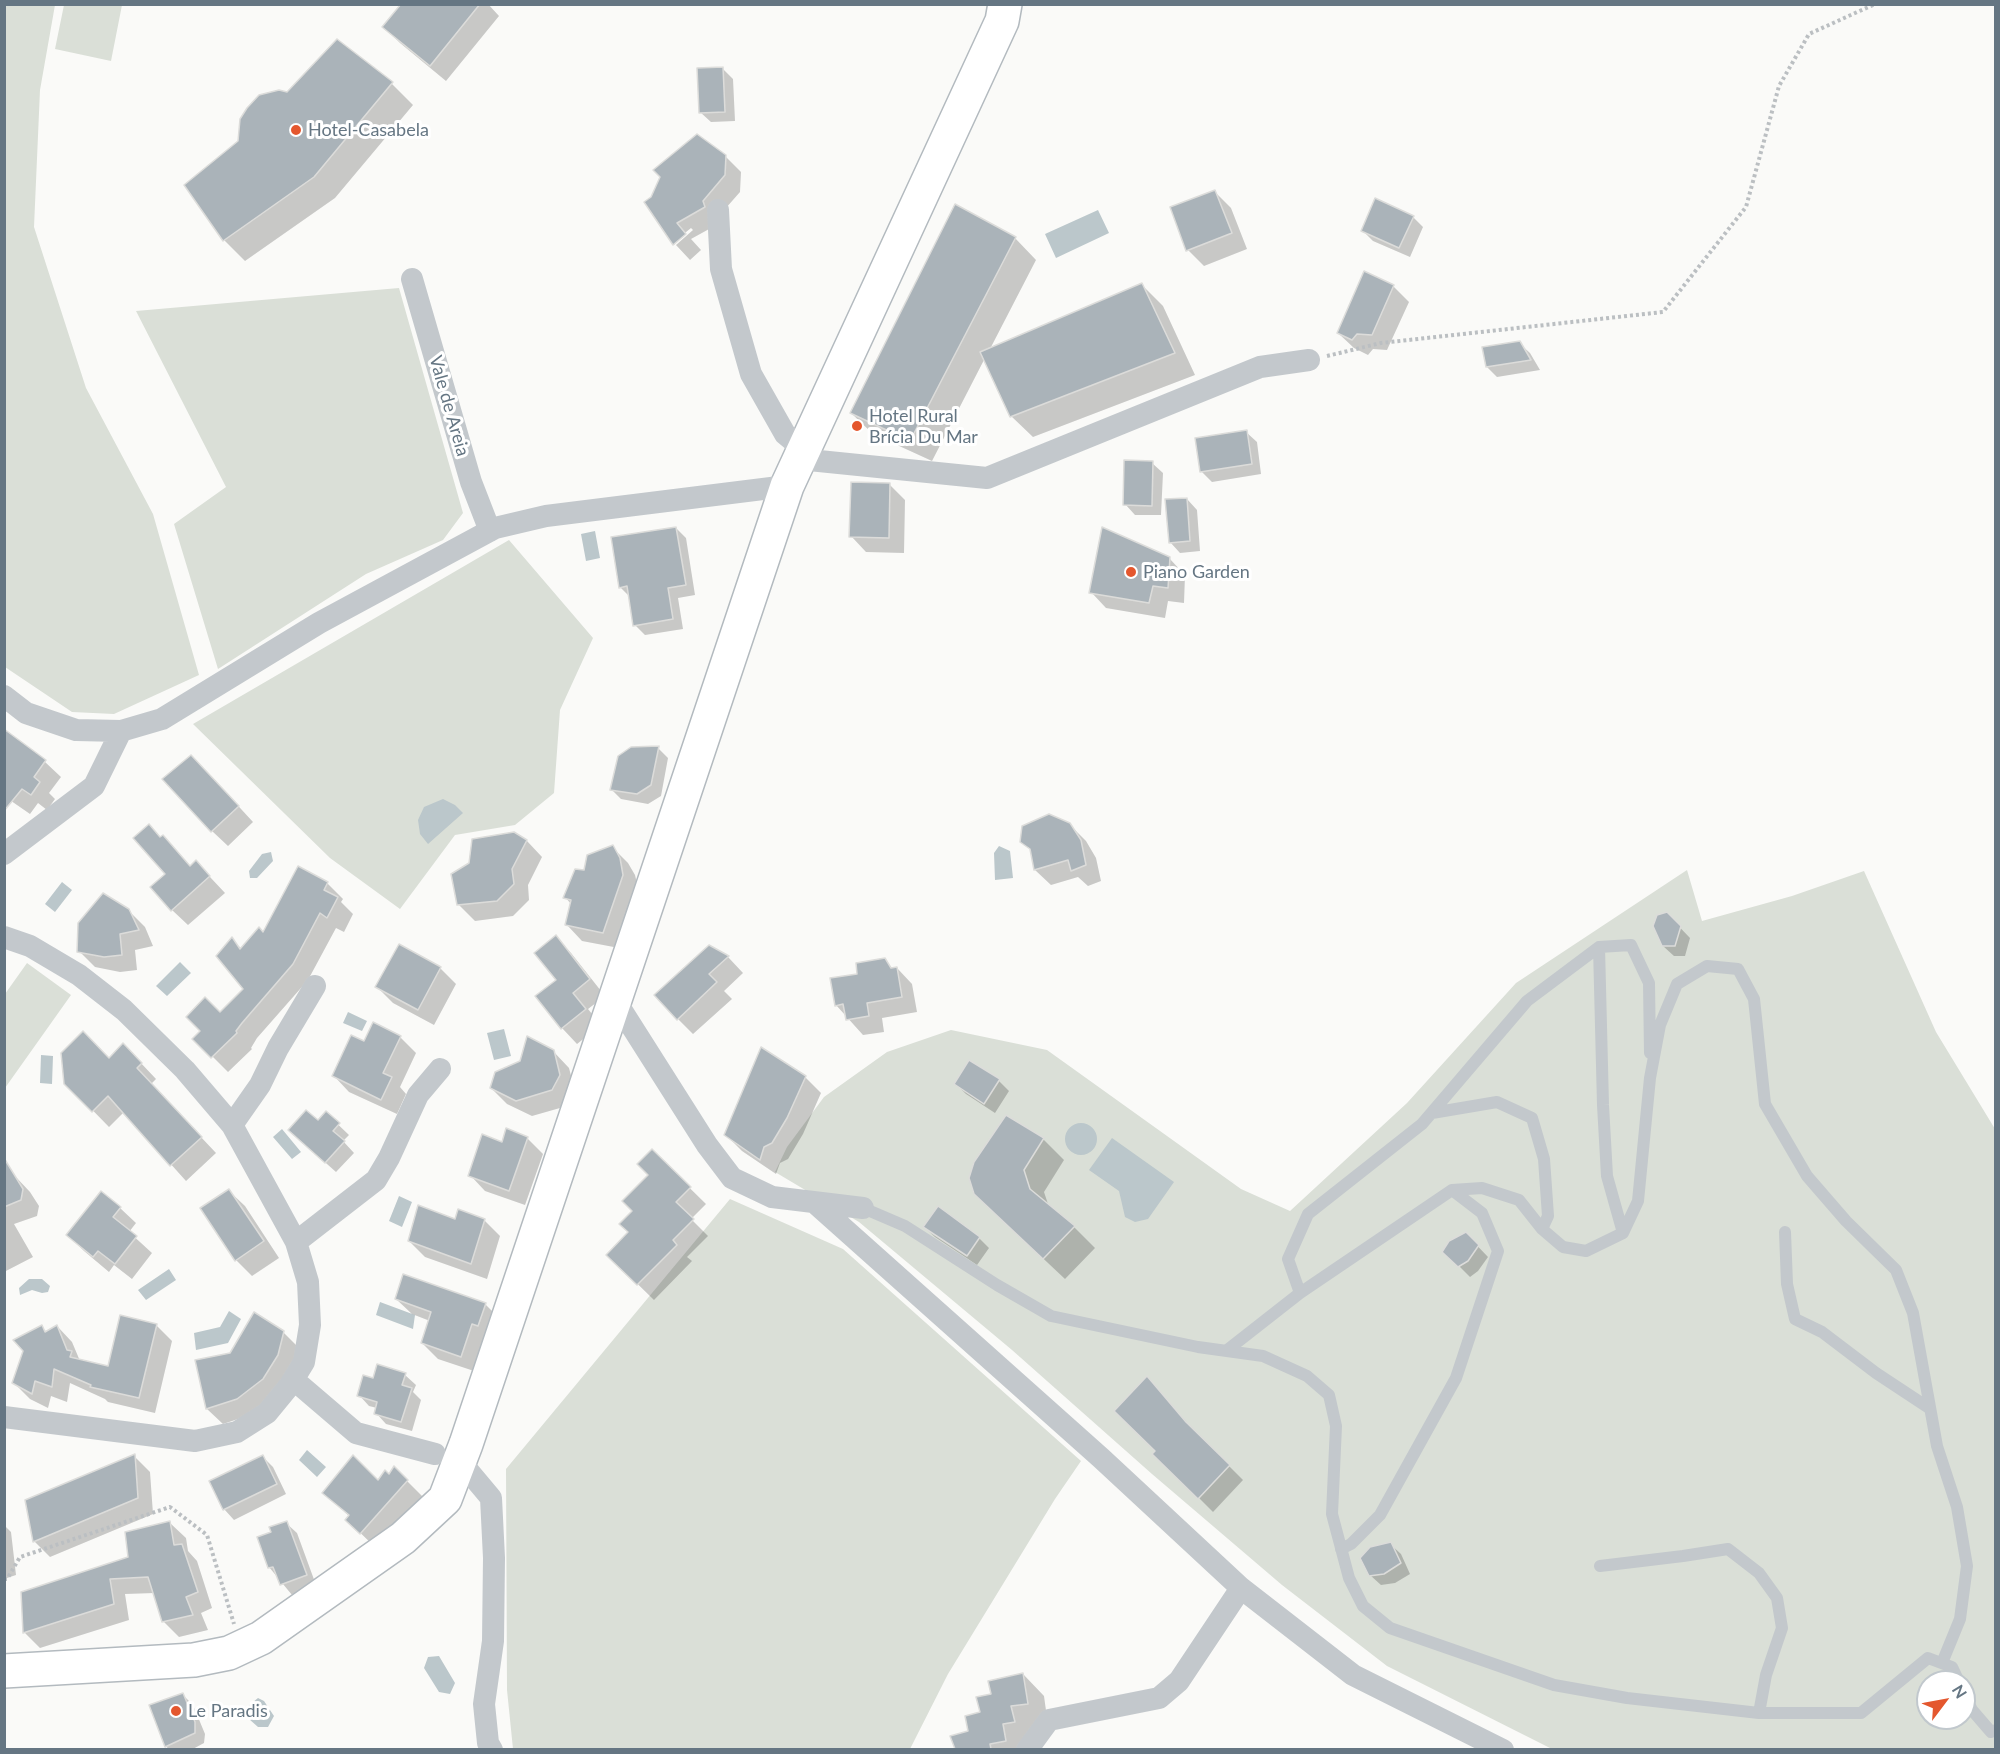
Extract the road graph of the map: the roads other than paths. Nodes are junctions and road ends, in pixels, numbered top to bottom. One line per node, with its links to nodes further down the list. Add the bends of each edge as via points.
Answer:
1 (1005, 4): 5 (street, via 1002,21)
2 (718, 210): 5 (street, via 721,269 751,374 785,434)
3 (412, 279): 6 (street, Vale de Areia, via 471,482)
4 (1309, 360): 5 (street, via 1260,367 987,478)
5 (796, 465): 6 (street); 13 (street)
6 (490, 531): 8 (street, via 319,623 162,719)
7 (4, 696): 8 (street, via 26,713 76,730)
8 (121, 731): 9 (street, via 94,786)
9 (4, 854)
10 (4, 937): 17 (street, via 30,946 79,975 124,1010 185,1070)
11 (1599, 947): 15 (lane, via 1631,945 1649,982); 16 (lane, via 1527,1001); 23 (lane, via 1607,1176)
12 (315, 986): 17 (street, via 260,1085)
13 (615, 1000): 19 (street, via 732,1178 772,1197); 30 (street)
14 (440, 1069): 24 (street, via 418,1095 376,1180)
15 (1650, 1078): 23 (lane, via 1638,1201); 28 (lane, via 1660,1025 1677,984 1707,966 1738,969 1754,999 1765,1104 1807,1176 1896,1270 1912,1313)
16 (1432, 1113): 21 (lane, via 1497,1102 1532,1118 1544,1159 1548,1216); 25 (lane, via 1308,1214 1288,1259)
17 (232, 1125): 24 (street)
18 (1452, 1190): 21 (lane, via 1482,1188 1519,1200); 25 (lane); 31 (lane, via 1482,1213 1498,1251 1495,1261 1456,1378 1380,1515)
19 (814, 1202): 20 (street); 33 (street)
20 (863, 1208): 26 (lane, via 905,1226 1051,1316)
21 (1542, 1229): 23 (lane, via 1563,1247 1586,1251)
22 (1785, 1232): 28 (lane, via 1787,1284 1795,1319 1822,1332)
23 (1623, 1233)
24 (296, 1242): 27 (street, via 308,1282 310,1325 304,1362)
25 (1300, 1293): 26 (lane)
26 (1226, 1351): 31 (lane, via 1263,1356 1307,1376 1329,1395 1336,1426 1332,1514)
27 (294, 1380): 29 (street, via 267,1413 237,1432 195,1441); 30 (street, via 356,1433)
28 (1929, 1408): 34 (lane, via 1957,1507 1967,1566 1960,1619)
29 (4, 1417)
30 (447, 1457): 36 (street, via 445,1499 403,1538 261,1638 229,1653 194,1660); 40 (street, via 491,1498 493,1641 484,1704)
31 (1341, 1550): 37 (lane, via 1363,1606 1390,1628 1554,1684 1627,1698)
32 (1600, 1566): 37 (lane, via 1728,1548 1759,1572 1777,1598 1782,1628 1766,1675)
33 (1241, 1588): 41 (street, via 1179,1681 1158,1698 1049,1720); 42 (street, via 1353,1675)
34 (1942, 1663): 35 (lane); 37 (lane, via 1928,1658 1861,1713)
35 (1953, 1670)
36 (4, 1671)
37 (1759, 1713)
38 (1976, 1715): 39 (lane)
39 (1994, 1735)
40 (492, 1749)
41 (1028, 1749)
42 (1503, 1749)

